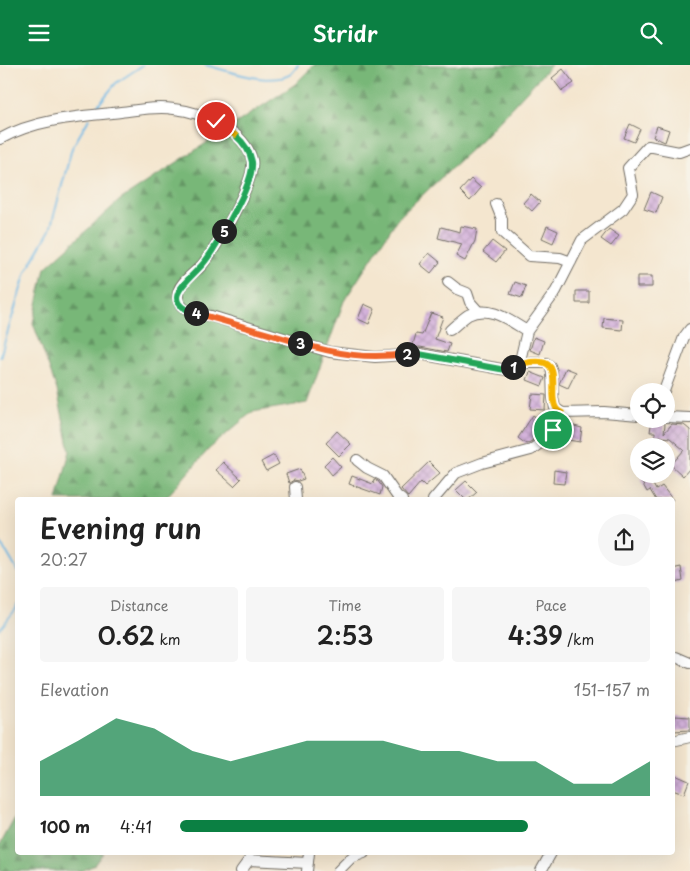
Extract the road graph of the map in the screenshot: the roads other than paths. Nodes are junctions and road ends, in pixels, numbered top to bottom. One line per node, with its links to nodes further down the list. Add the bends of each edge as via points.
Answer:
1 (0, 139): 10 (street, via 22,129 58,121 159,107 203,115 241,140 252,161 252,171 239,204 214,249 179,289 178,297 184,309 330,352 375,357 419,354 507,370)
2 (690, 148): 4 (street, via 679,152 648,146 628,168 633,194 623,209 582,240)
3 (496, 204): 4 (street, via 502,219 502,232 529,256)
4 (571, 263): 9 (street, via 556,291)
5 (448, 283): 6 (street, via 467,293)
6 (478, 311): 8 (street); 9 (street, via 500,315)
7 (690, 329): 11 (street)
8 (450, 330)
9 (527, 331): 10 (street)
10 (519, 365): 12 (street, via 539,362 550,366 555,407)
11 (667, 383)
12 (562, 413): 13 (street); 20 (street, via 544,441 531,450 456,473)
13 (630, 414)
14 (675, 417): 15 (street)
15 (690, 418)
16 (357, 460): 19 (street, via 383,476)
17 (295, 487): 18 (street)
18 (296, 497)
19 (398, 497)
20 (436, 497)
21 (676, 657): 22 (street)
22 (690, 663)
23 (690, 737): 24 (street)
24 (675, 740)
25 (359, 855): 29 (street)
26 (550, 855): 30 (street)
27 (308, 862): 28 (street, via 249,860)
28 (241, 871)
29 (338, 871)
30 (541, 871)

